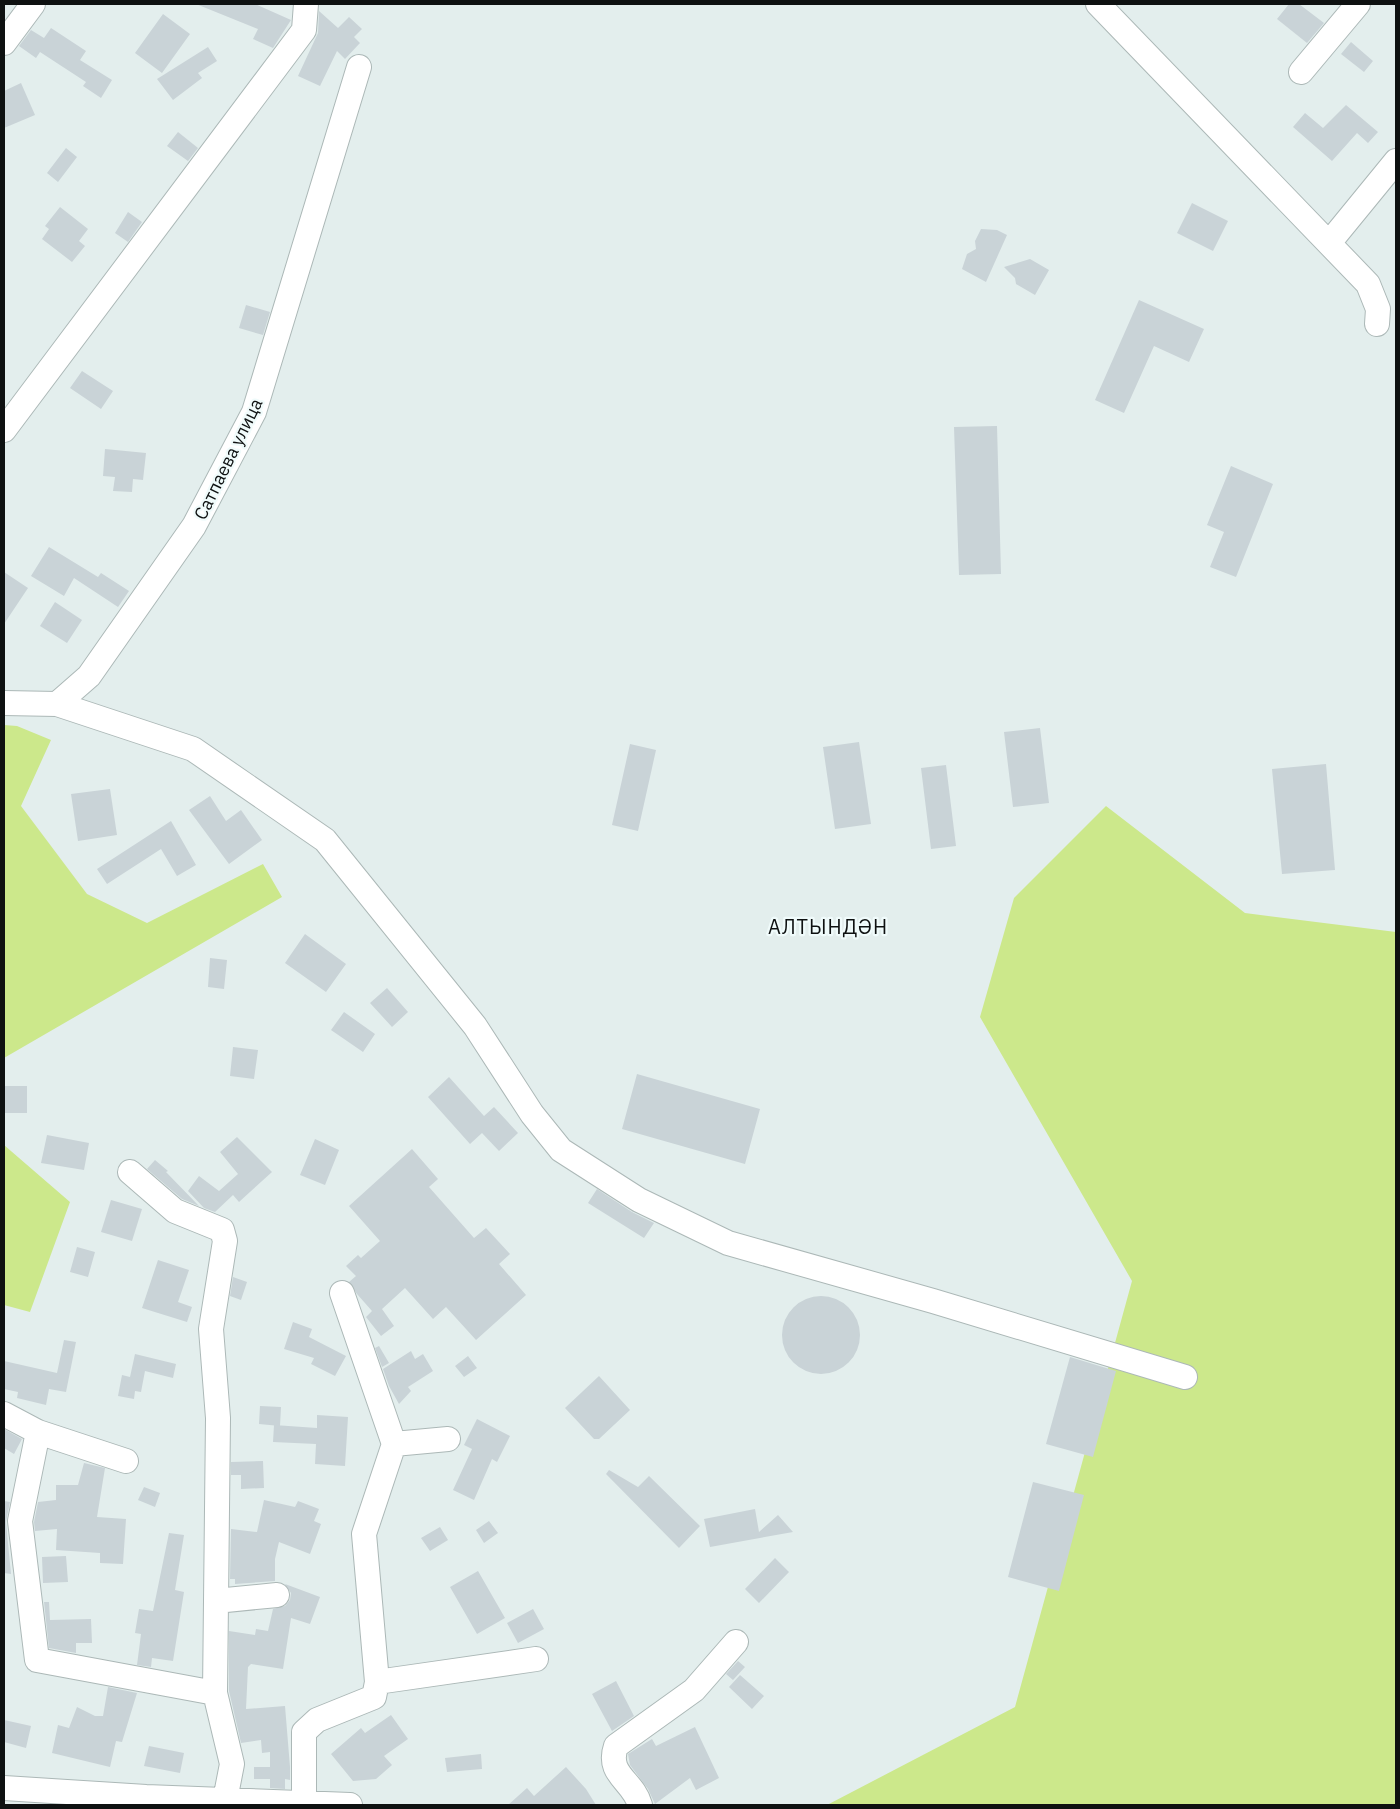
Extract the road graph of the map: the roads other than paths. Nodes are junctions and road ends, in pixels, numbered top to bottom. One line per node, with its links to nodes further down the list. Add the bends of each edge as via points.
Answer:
1 (33, 4): 5 (street)
2 (306, 4): 11 (street, via 304,30)
3 (1098, 4): 9 (street)
4 (1358, 4): 7 (street)
5 (4, 43)
6 (359, 67): 13 (street, Сатпаева улица, via 254,412 194,526 89,676)
7 (1301, 72)
8 (1396, 161): 9 (street)
9 (1329, 243): 10 (street, via 1368,284 1378,309)
10 (1377, 324)
11 (4, 430)
12 (4, 704): 13 (street)
13 (56, 704): 16 (street, via 193,749 325,840 475,1026 532,1114 561,1150 639,1200 728,1243)
14 (130, 1172): 23 (street, via 175,1211 222,1230 225,1242 211,1330 218,1418)
15 (342, 1292): 20 (street)
16 (1185, 1377)
17 (4, 1414): 18 (street)
18 (38, 1432): 21 (street); 27 (street, via 20,1521 37,1660)
19 (448, 1439): 20 (street)
20 (394, 1444): 26 (street, via 364,1534)
21 (126, 1461)
22 (277, 1595): 23 (street)
23 (216, 1601): 27 (street)
24 (736, 1642): 32 (street, via 694,1690 616,1746 612,1756 614,1767 637,1795)
25 (536, 1659): 26 (street)
26 (378, 1682): 30 (street, via 374,1697 317,1720 304,1732)
27 (215, 1693): 29 (street, via 232,1764)
28 (4, 1788): 29 (street)
29 (225, 1800): 30 (street)
30 (304, 1803): 31 (street)
31 (350, 1805)
32 (640, 1805)

